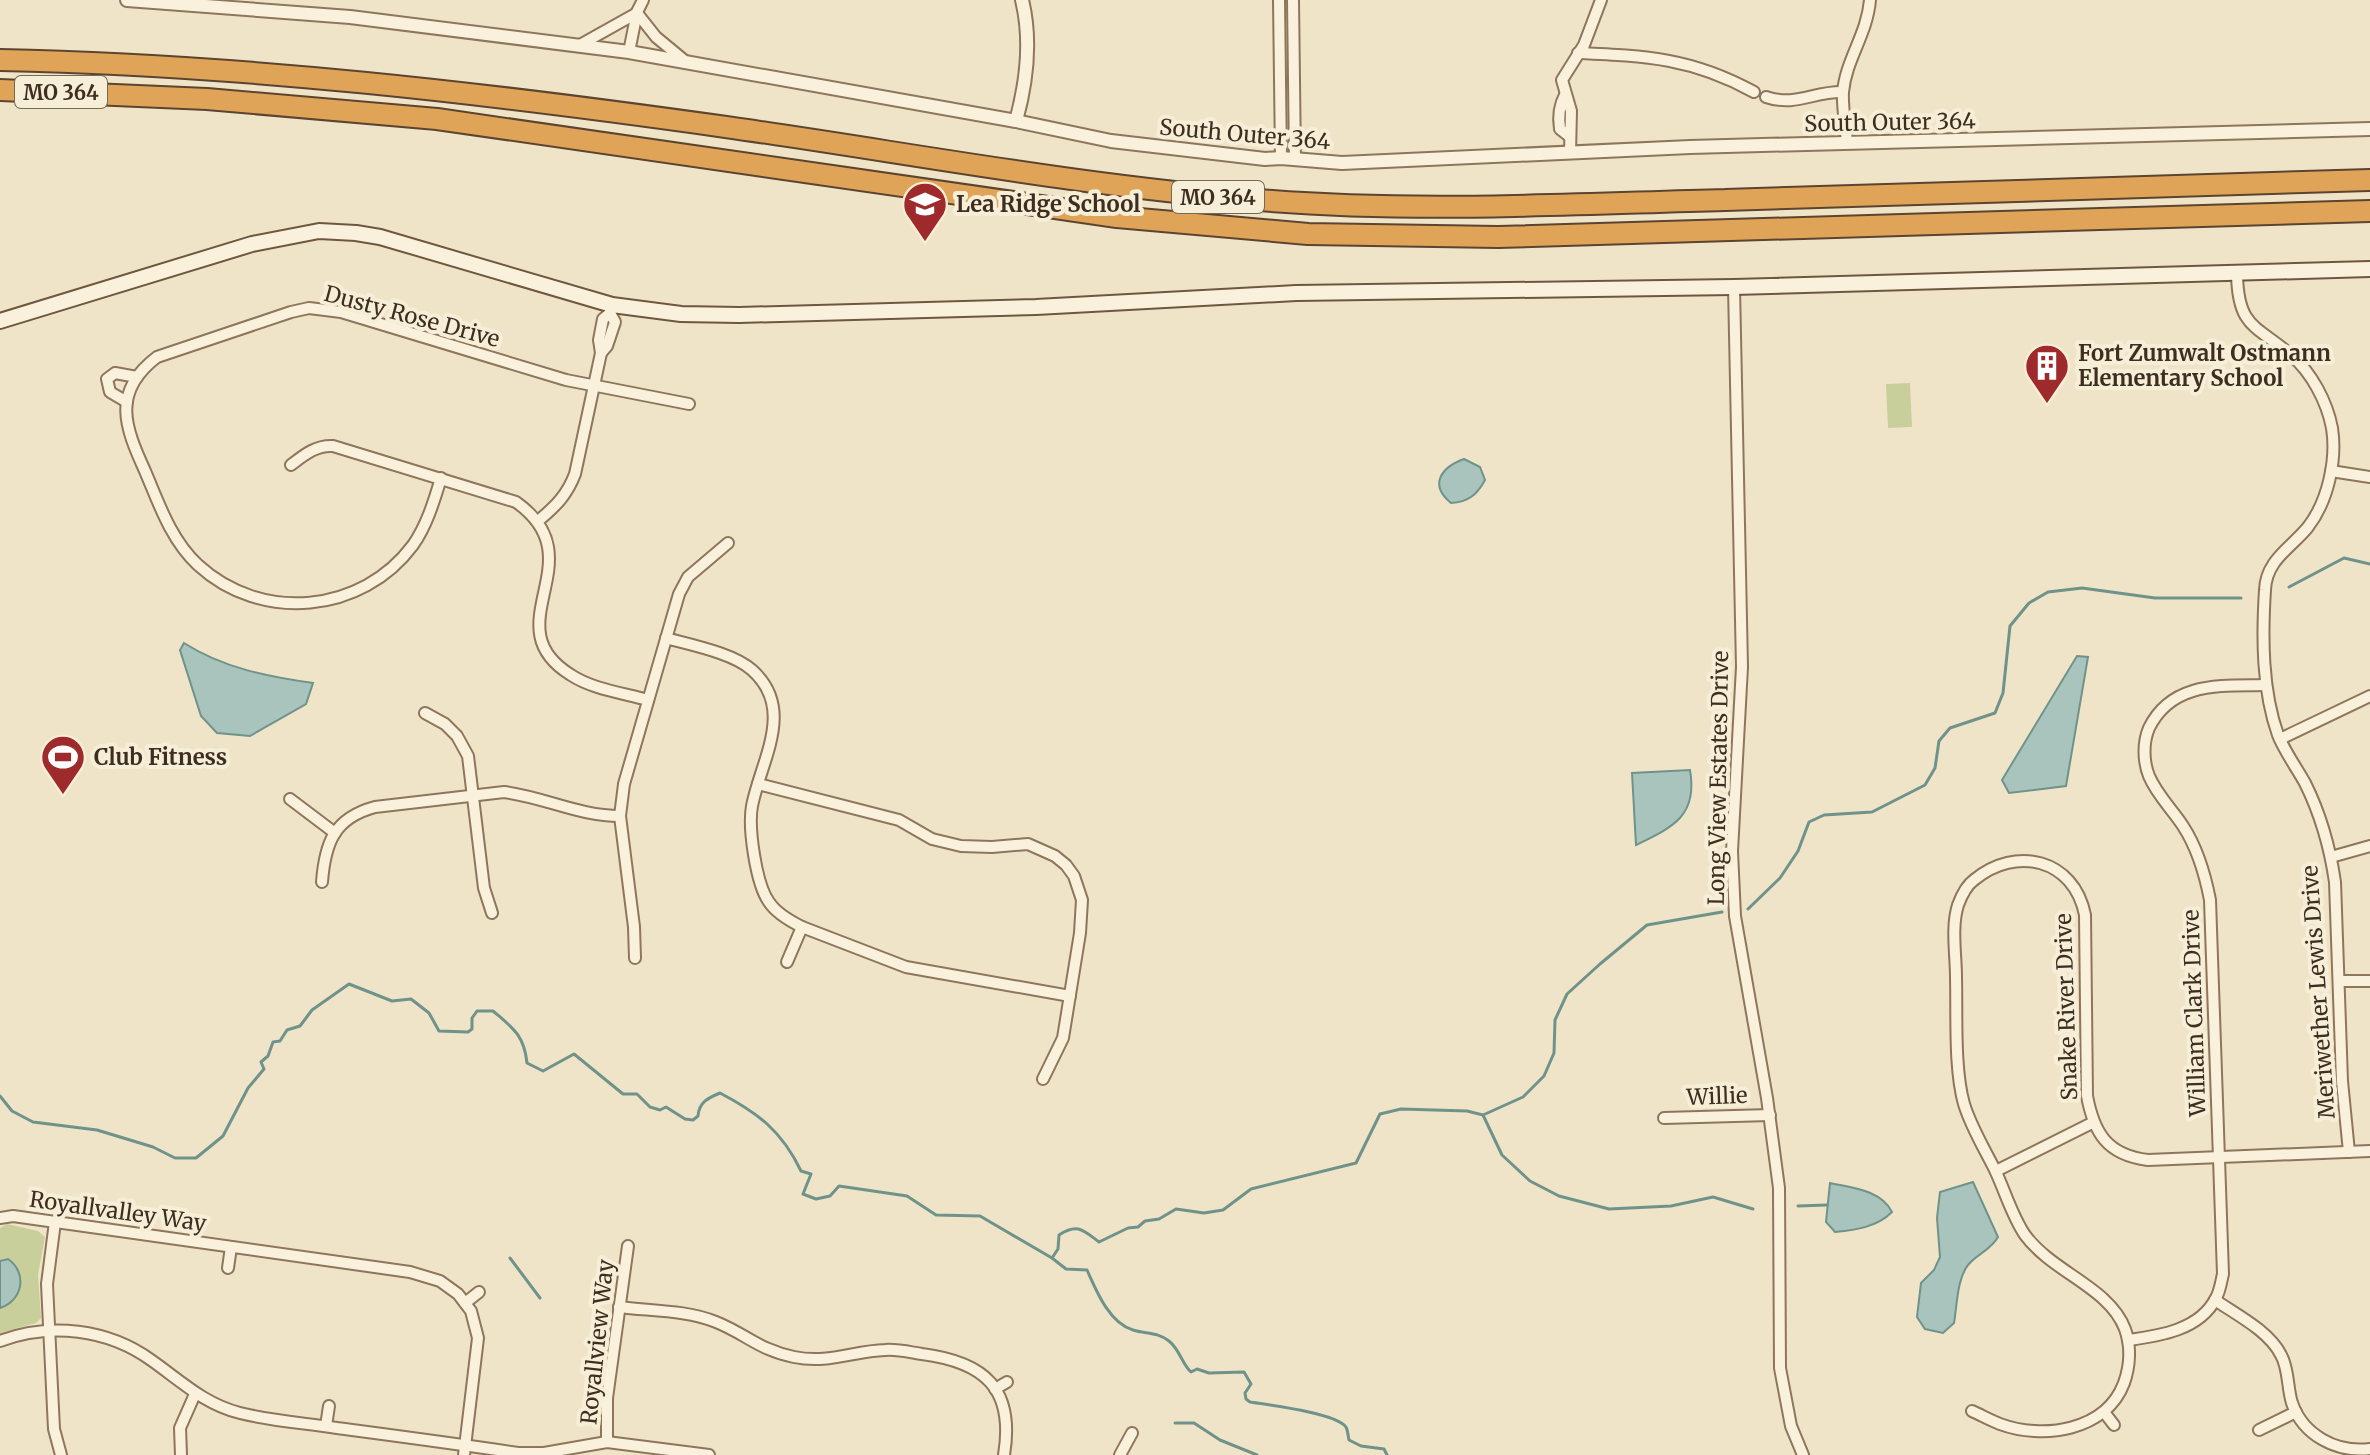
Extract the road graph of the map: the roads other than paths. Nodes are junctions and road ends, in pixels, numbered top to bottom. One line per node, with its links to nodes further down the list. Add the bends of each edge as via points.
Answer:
1 (127, 0): 9 (street, South Outer 364)
2 (632, 0): 10 (street)
3 (643, 0): 10 (street)
4 (1022, 0): 20 (street, via 1028,67)
5 (1279, 0): 24 (street)
6 (1293, 0): 25 (street)
7 (1601, 0): 13 (street)
8 (1870, 0): 18 (street)
9 (146, 1): 11 (street, South Outer 364, via 350,17)
10 (637, 12): 11 (street); 12 (street); 15 (street)
11 (578, 46): 12 (street, South Outer 364)
12 (629, 52): 15 (street, South Outer 364)
13 (1578, 53): 17 (street, via 1679,61); 23 (street, via 1562,80 1565,95 1560,104 1560,129 1569,136)
14 (0, 60): 26 (highway, MO 364, via 178,66 453,90 1101,184 1326,204 1482,207)
15 (686, 62): 20 (street, South Outer 364)
16 (0, 90): 27 (highway, MO 364, via 207,99 437,119 1105,215 1308,234 1472,238)
17 (1754, 92)
18 (1843, 92): 19 (street, via 1781,102); 22 (street)
19 (1766, 97)
20 (1016, 121): 24 (street, South Outer 364, via 1111,141)
21 (2370, 129): 22 (street, South Outer 364)
22 (1847, 143): 23 (street, South Outer 364)
23 (1570, 153): 25 (street, South Outer 364, via 1342,163)
24 (1281, 158): 25 (street, South Outer 364)
25 (1295, 160)
26 (2370, 180)
27 (2370, 211)
28 (2370, 269): 29 (main road)
29 (2237, 274): 30 (main road); 38 (street, Meriwether Lewis Drive, via 2247,321 2292,356 2318,389 2332,431)
30 (1734, 287): 31 (main road, via 1296,293 752,315); 65 (street, Long View Estates Drive, via 1742,667 1732,851 1735,916)
31 (611, 309): 32 (main road, via 380,237 319,231 252,244); 34 (street, via 615,322)
32 (0, 321)
33 (137, 377): 34 (street, Dusty Rose Drive, via 168,352 309,308 341,312); 35 (street, Dusty Rose Drive); 35 (street, Dusty Rose Drive, via 115,373 107,379 110,392)
34 (594, 387): 36 (street, Dusty Rose Drive); 41 (street, via 569,491)
35 (127, 402): 40 (street, Dusty Rose Drive, via 130,437 174,536 210,575 257,599 284,604 327,601 382,576 420,533)
36 (689, 404)
37 (291, 465): 40 (street, via 324,445)
38 (2331, 471): 39 (street); 44 (street, Meriwether Lewis Drive, via 2319,510 2275,561 2265,582)
39 (2370, 477)
40 (441, 478): 41 (street, via 516,502)
41 (538, 521): 46 (street, via 550,556 538,616 549,654 573,677)
42 (728, 543): 43 (street, via 688,577)
43 (666, 638): 46 (street); 49 (street, via 742,663 763,682 775,724)
44 (2266, 685): 48 (street, Meriwether Lewis Drive); 70 (street, William Clark Drive, via 2183,692 2155,717 2144,756 2156,791 2197,853 2210,900)
45 (2370, 696): 48 (street)
46 (648, 700): 52 (street)
47 (425, 713): 50 (street, via 457,736 468,756)
48 (2280, 739): 55 (street, Meriwether Lewis Drive, via 2306,785)
49 (758, 784): 58 (street, via 751,809 758,873 768,901); 63 (street, via 899,820 932,839 961,846 1028,844 1055,856 1074,876 1082,900)
50 (473, 795): 52 (street, via 519,794 591,815); 53 (street, via 362,811); 57 (street)
51 (290, 799): 53 (street)
52 (620, 816): 59 (street)
53 (335, 833): 56 (street, via 324,857)
54 (2370, 846): 55 (street)
55 (2331, 857): 61 (street, Meriwether Lewis Drive)
56 (322, 882)
57 (492, 913)
58 (802, 927): 60 (street); 63 (street, via 906,967)
59 (635, 958)
60 (787, 962)
61 (2340, 981): 62 (street); 69 (street, Meriwether Lewis Drive)
62 (2370, 981)
63 (1070, 996): 64 (street, via 1063,1038)
64 (1043, 1079)
65 (1770, 1115): 66 (street, Willie); 103 (street, Long View Estates Drive, via 1779,1188 1780,1368 1791,1426)
66 (1664, 1118)
67 (2092, 1123): 70 (street, Snake River Drive, via 2107,1142 2136,1159); 71 (street); 71 (street, Snake River Drive, via 2083,905 2071,884 2041,862 2016,860 1992,867 1970,882 1958,905 1955,929 1961,1093)
68 (2370, 1151): 69 (street, Snake River Drive)
69 (2349, 1152): 70 (street, Snake River Drive)
70 (2219, 1159): 78 (street, William Clark Drive, via 2223,1274)
71 (1996, 1171): 82 (street, Snake River Drive, via 2033,1245 2115,1309)
72 (0, 1218): 73 (street, Royallvalley Way)
73 (55, 1222): 75 (street, Royallvalley Way); 81 (street, via 47,1284)
74 (628, 1246): 80 (street, Royallview Way)
75 (231, 1247): 76 (street, Royallvalley Way); 79 (street, Royallvalley Way, via 422,1274 446,1284)
76 (228, 1268)
77 (479, 1292): 79 (street)
78 (2215, 1300): 82 (street, via 2181,1328); 90 (street, via 2264,1334 2281,1354)
79 (465, 1303): 97 (street, via 479,1344)
80 (619, 1307): 85 (street, via 707,1319 755,1345 799,1358 835,1359 888,1350 952,1358 974,1368); 95 (street, Royallview Way)
81 (50, 1331): 83 (street); 86 (street, via 112,1339 142,1353); 98 (street, via 54,1429)
82 (2128, 1340): 89 (street, via 2124,1384)
83 (0, 1341)
84 (1007, 1382): 85 (street)
85 (995, 1389): 101 (street, via 1007,1417)
86 (195, 1394): 92 (street, via 239,1413); 99 (street, via 180,1428)
87 (329, 1406): 92 (street)
88 (1972, 1411): 89 (street, via 2001,1424 2050,1430 2084,1424)
89 (2104, 1412): 91 (street)
90 (2296, 1412): 93 (street); 96 (street, via 2310,1433 2327,1442)
91 (2114, 1425)
92 (326, 1426): 97 (street)
93 (2259, 1430)
94 (1132, 1433): 102 (street)
95 (607, 1442): 97 (street, via 536,1453); 100 (street)
96 (2370, 1449)
97 (465, 1450)
98 (61, 1455)
99 (181, 1455)
100 (709, 1455)
101 (1004, 1455)
102 (1120, 1455)
103 (1803, 1455)

